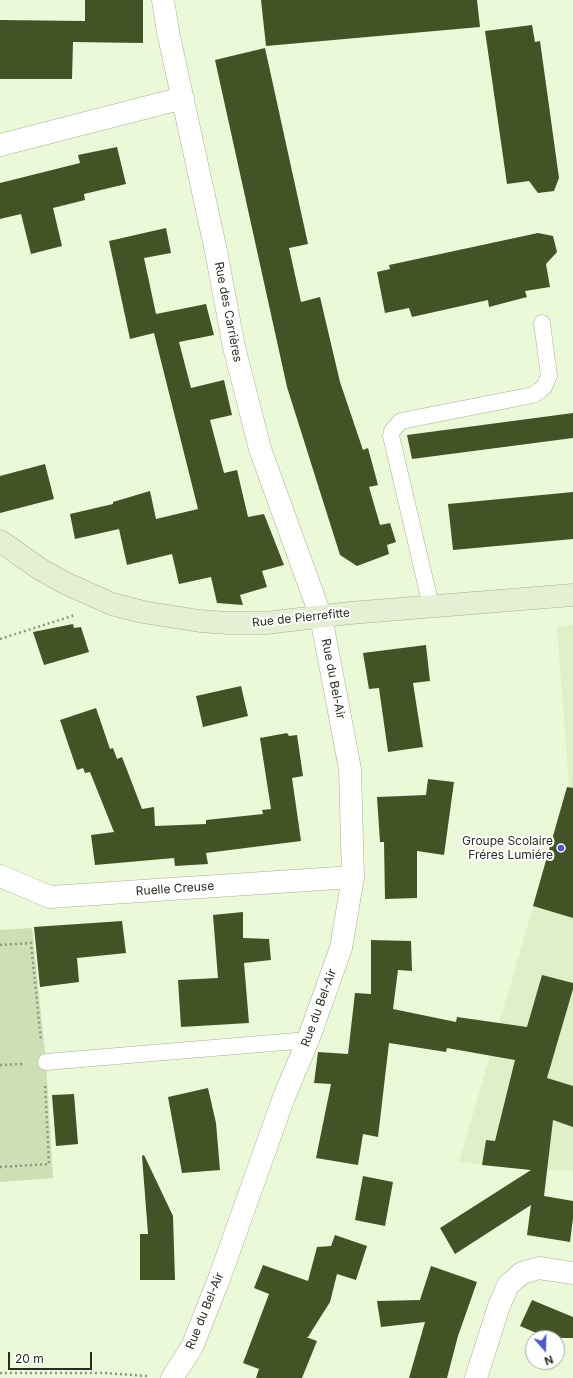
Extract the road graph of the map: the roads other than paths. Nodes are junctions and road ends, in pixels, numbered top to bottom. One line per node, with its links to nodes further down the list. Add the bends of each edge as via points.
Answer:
1 (163, 0): 2 (street, Rue des Carrières)
2 (183, 98): 3 (street); 8 (street, Rue des Carrières, via 234,347 260,449)
3 (0, 145)
4 (542, 323): 7 (lane, via 549,376 539,392 401,421 392,431 391,436)
5 (0, 541): 8 (street, Rue de Pierrefitte, via 65,583 112,604 143,612 228,623 266,623)
6 (573, 594): 7 (street, Rue de Pierrefitte)
7 (431, 606): 8 (street, Rue de Pierrefitte)
8 (321, 617): 10 (street, Rue du Bel-Air, via 350,769)
9 (0, 876): 10 (street, Ruelle Creuse, via 50,897)
10 (353, 877): 11 (street, Rue du Bel-Air, via 341,948)
11 (308, 1040): 12 (lane); 14 (street, Rue du Bel-Air, via 284,1097 219,1279)
12 (46, 1062)
13 (573, 1272): 15 (street, via 539,1268 522,1273 508,1285)
14 (178, 1376)
15 (476, 1378)

